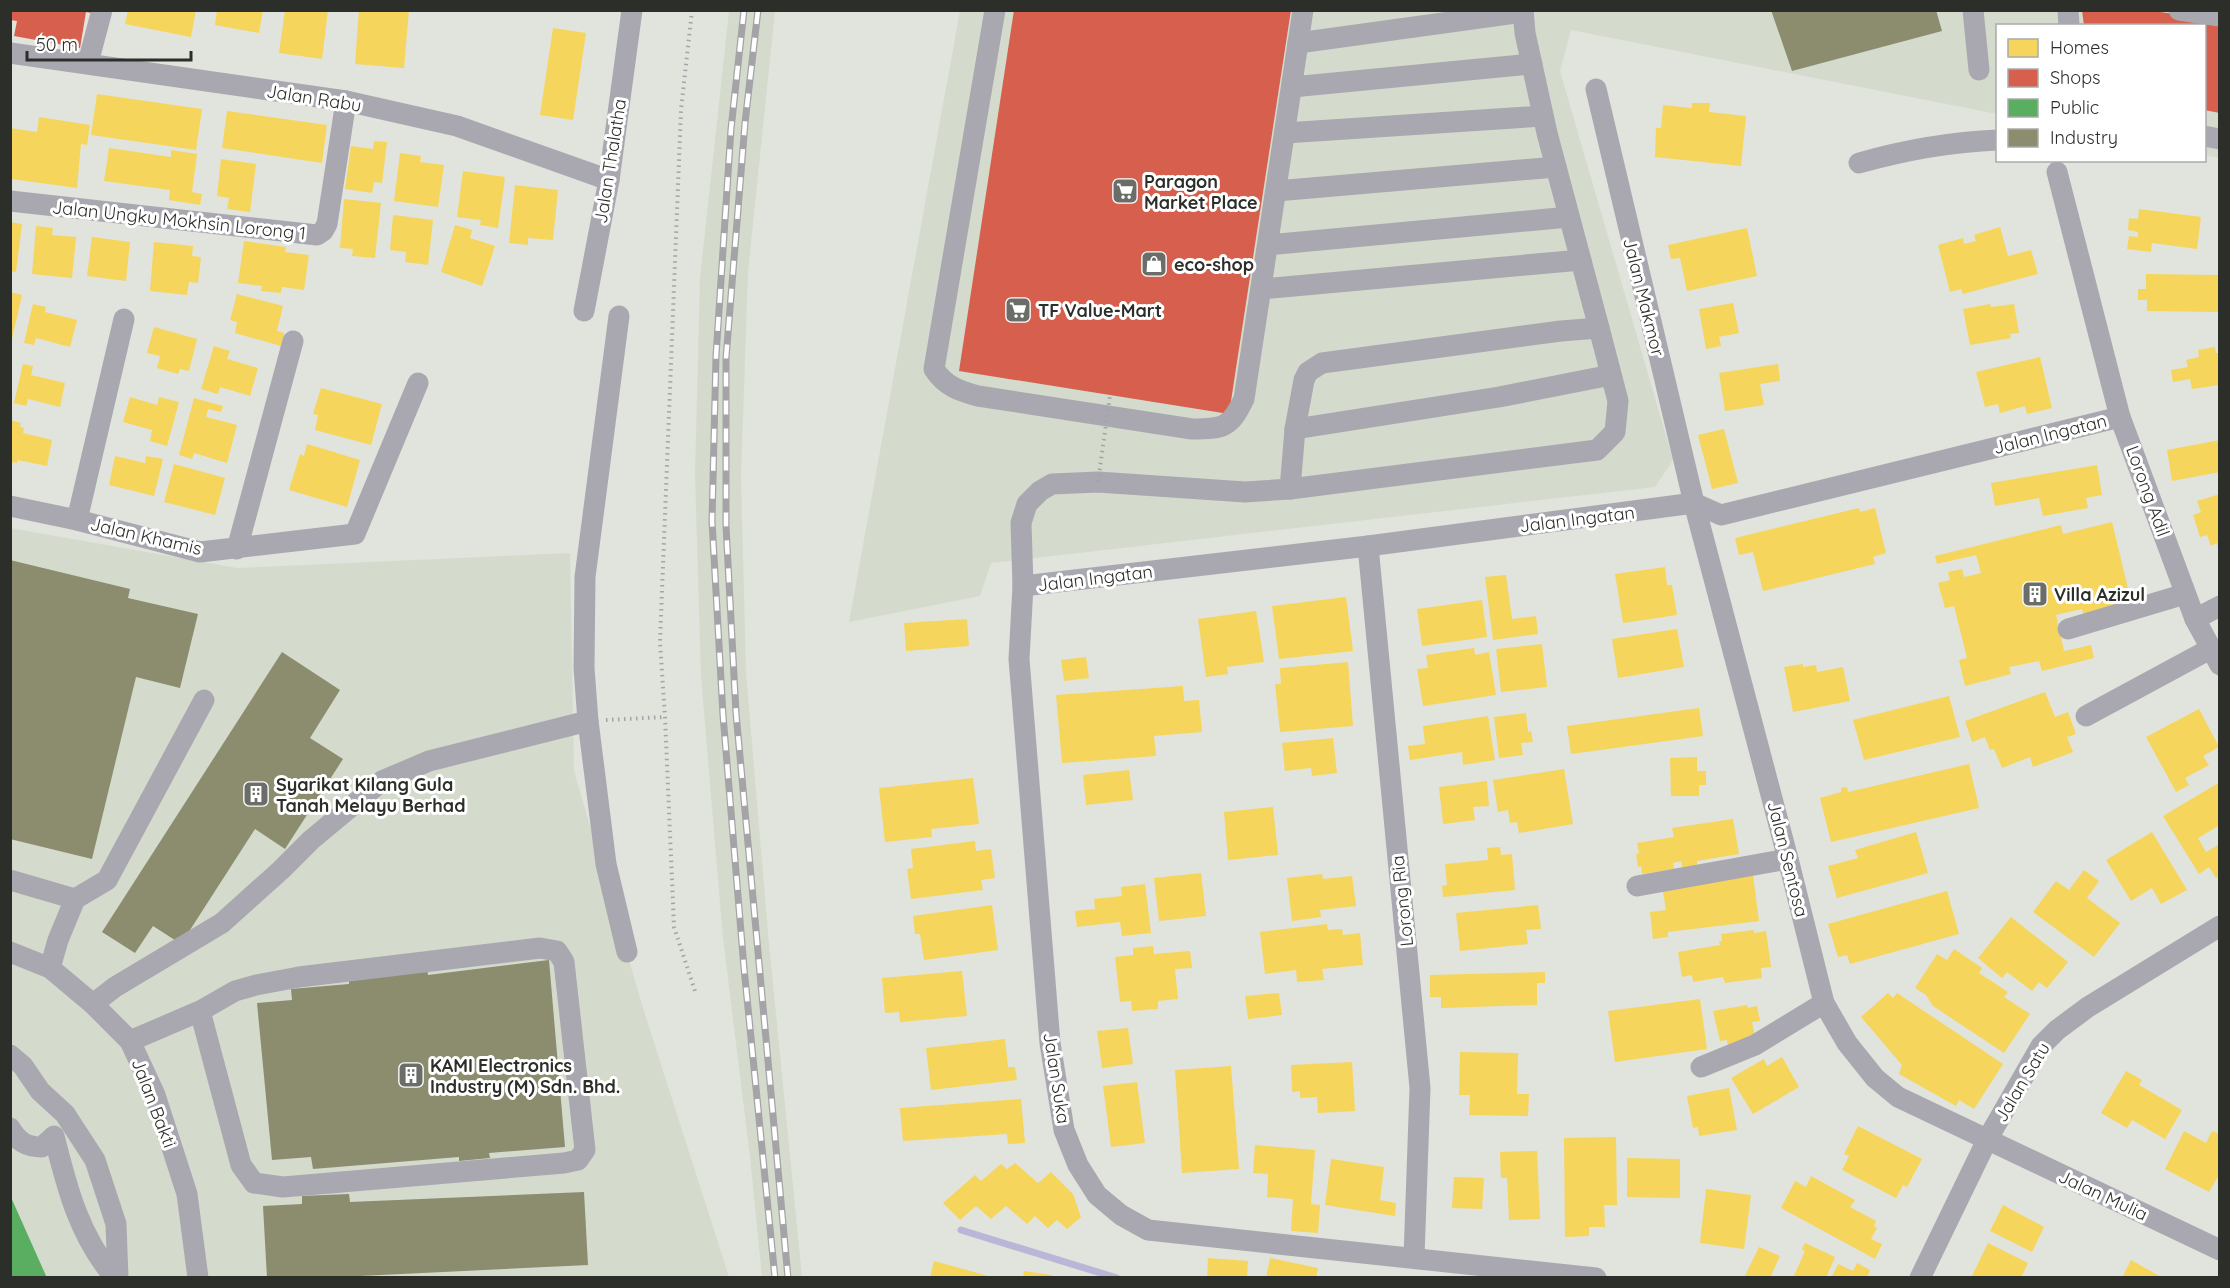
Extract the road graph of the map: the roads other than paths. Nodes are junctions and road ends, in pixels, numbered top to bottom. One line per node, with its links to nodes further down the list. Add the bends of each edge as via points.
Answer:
1 (102, 10): 11 (street)
2 (632, 10): 23 (street, Jalan Thalatha)
3 (995, 10): 29 (street, via 934,369 942,381 978,396 1192,429 1216,429 1234,419 1244,399)
4 (1303, 10): 9 (street)
5 (1973, 10): 13 (street)
6 (2179, 10): 8 (street)
7 (1523, 11): 9 (street); 12 (street, Jalan Suka)
8 (2220, 16)
9 (1298, 43): 14 (street)
10 (10, 53): 11 (street, Jalan Rabu)
11 (88, 63): 16 (street, Jalan Rabu)
12 (1532, 64): 14 (street); 17 (street, Jalan Suka)
13 (1979, 70)
14 (1292, 87): 18 (street)
15 (1596, 89): 40 (street, Jalan Makmor)
16 (346, 102): 23 (street, Jalan Rabu, via 457,126); 25 (street, Jalan Ungku Mokhsin Lorong 1, via 327,225 317,235)
17 (1543, 116): 18 (street); 21 (street, Jalan Suka)
18 (1285, 133): 24 (street)
19 (1996, 140): 20 (street, via 1936,145)
20 (1859, 163)
21 (1556, 167): 24 (street); 26 (street, Jalan Suka)
22 (2057, 172): 37 (street, Lorong Adil)
23 (609, 180): 30 (street, Jalan Thalatha)
24 (1276, 191): 27 (street)
25 (10, 201)
26 (1569, 217): 27 (street); 28 (street, Jalan Suka)
27 (1268, 245): 29 (street)
28 (1581, 260): 29 (street); 33 (street, Jalan Suka)
29 (1262, 289)
30 (584, 311)
31 (619, 316): 53 (street, via 585,577)
32 (124, 319): 42 (street)
33 (1599, 328): 35 (street, Jalan Suka); 38 (street, via 1322,363 1308,372 1304,380)
34 (293, 341): 44 (street)
35 (1611, 375): 38 (street); 39 (street, Jalan Suka, via 1618,401 1615,432 1597,450)
36 (418, 383): 44 (street, Jalan Khamis, via 355,534)
37 (2120, 417): 40 (street, Jalan Ingatan, via 1721,515); 46 (street, Lorong Adil)
38 (1295, 429): 39 (street)
39 (1290, 489): 45 (street, Jalan Suka, via 1245,492 1098,482 1052,484 1027,504 1021,523)
40 (1694, 503): 43 (street, Jalan Ingatan); 54 (street, Jalan Sentosa)
41 (10, 506): 42 (street, Jalan Khamis)
42 (77, 520): 44 (street, Jalan Khamis, via 200,552)
43 (1368, 546): 45 (street, Jalan Ingatan); 73 (street, Lorong Ria, via 1420,1088)
44 (237, 549)
45 (1023, 586): 73 (street, Jalan Suka, via 1019,659 1050,1042 1064,1130 1078,1164 1097,1195 1148,1230)
46 (2185, 594): 48 (street, Lorong Adil); 49 (street)
47 (2220, 606): 48 (street)
48 (2194, 619): 50 (street, Lorong Adil)
49 (2068, 629)
50 (2215, 657): 52 (street)
51 (204, 700): 57 (street, via 107,880)
52 (2086, 716)
53 (588, 722): 60 (street, via 606,864); 63 (street, via 429,761 382,781 311,840 222,923)
54 (1788, 859): 56 (street); 62 (street, Jalan Sentosa)
55 (10, 880): 57 (street)
56 (1636, 886)
57 (75, 899): 61 (street)
58 (2220, 926): 71 (street, Jalan Satu, via 2088,1006 2057,1030 2041,1046)
59 (10, 952): 61 (street, Jalan Bakti)
60 (627, 952)
61 (50, 968): 63 (street, Jalan Bakti)
62 (1824, 1003): 67 (street, via 1755,1045); 71 (street, Jalan Sentosa, via 1847,1043 1875,1078 1898,1096)
63 (93, 1004): 65 (street, Jalan Bakti)
64 (200, 1011): 64 (street, via 241,1165 254,1184 283,1187 564,1164 578,1160 585,1150 564,962 557,951 540,948 299,977 235,991); 65 (street)
65 (130, 1041): 75 (street, Jalan Bakti, via 155,1095 187,1194)
66 (10, 1056): 68 (street, via 23,1066)
67 (1701, 1067)
68 (40, 1091): 70 (street); 74 (street, via 65,1114 95,1160 116,1224)
69 (10, 1128): 70 (street, via 29,1147 42,1147)
70 (54, 1136): 74 (street, via 88,1242)
71 (1987, 1140): 72 (street, Jalan Mulia); 77 (street, Jalan Satu)
72 (2220, 1250)
73 (1414, 1257): 76 (street, Jalan Suka)
74 (117, 1278)
75 (198, 1278)
76 (1596, 1278)
77 (1920, 1278)

